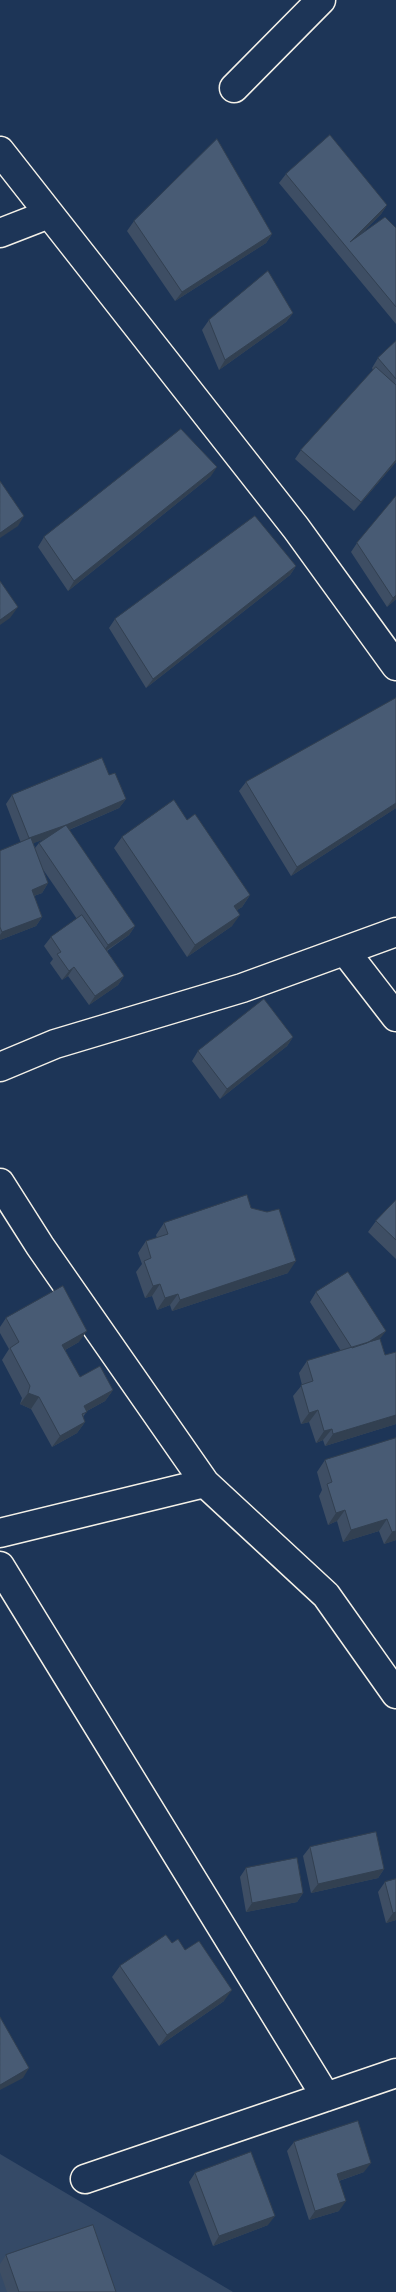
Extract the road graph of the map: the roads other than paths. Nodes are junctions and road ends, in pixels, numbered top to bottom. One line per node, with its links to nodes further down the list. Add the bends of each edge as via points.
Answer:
1 (322, 0): 2 (street)
2 (234, 88)
3 (0, 151): 4 (street)
4 (50, 214): 5 (street); 6 (street, via 296,528)
5 (0, 233)
6 (396, 666)
7 (396, 932): 8 (street)
8 (345, 951): 9 (street); 10 (street, via 242,988 55,1044)
9 (396, 1017)
10 (0, 1067)
11 (0, 1183): 12 (street, via 40,1246)
12 (205, 1483): 13 (street); 15 (street, via 326,1595)
13 (0, 1533)
14 (0, 1566): 17 (street)
15 (396, 1694)
16 (396, 2073): 17 (street)
17 (326, 2097): 18 (street)
18 (85, 2179)

